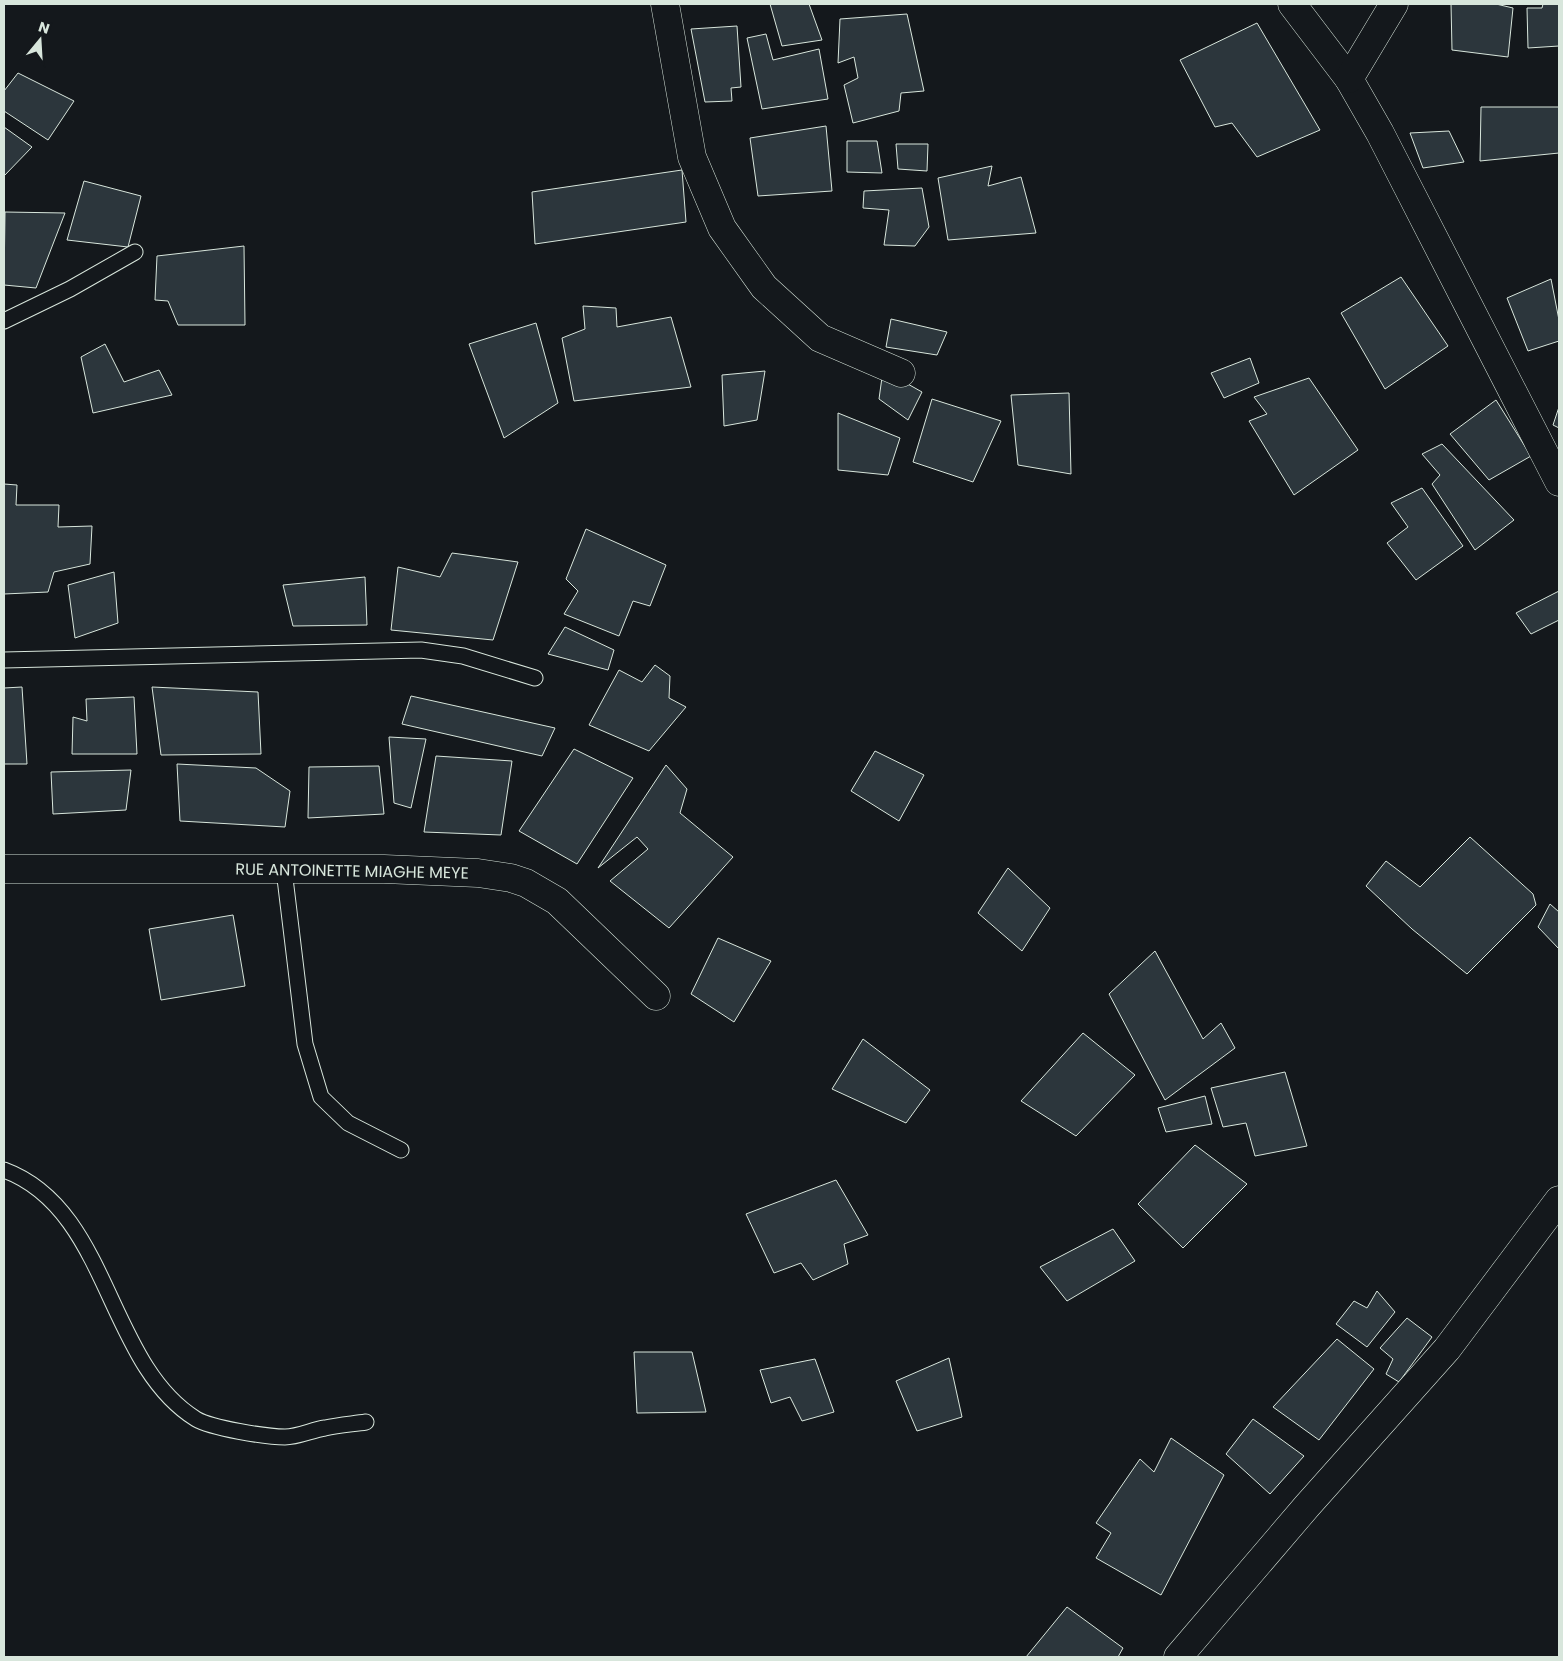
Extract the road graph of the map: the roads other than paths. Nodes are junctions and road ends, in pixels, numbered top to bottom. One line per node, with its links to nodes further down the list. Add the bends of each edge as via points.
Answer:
1 (665, 4): 7 (street, via 692,157 722,228 764,287 820,338)
2 (1292, 4): 4 (street)
3 (1394, 4): 4 (street)
4 (1348, 79): 8 (street, via 1380,133)
5 (135, 252): 6 (lane)
6 (4, 321)
7 (901, 373)
8 (1559, 482)
9 (4, 660): 10 (lane, via 421,650 463,656)
10 (535, 678)
11 (4, 869): 12 (street, RUE ANTOINETTE MIAGHE MEYE)
12 (284, 870): 13 (street, RUE ANTOINETTE MIAGHE MEYE, via 458,872 494,875 526,883 557,901); 14 (lane, via 306,1044 321,1097 348,1123)
13 (656, 996)
14 (401, 1150)
15 (4, 1170): 17 (lane, via 55,1203 78,1236 140,1357 166,1394 197,1420 243,1432 286,1437)
16 (1559, 1200): 18 (street, via 1447,1349)
17 (366, 1422)
18 (1178, 1657)

